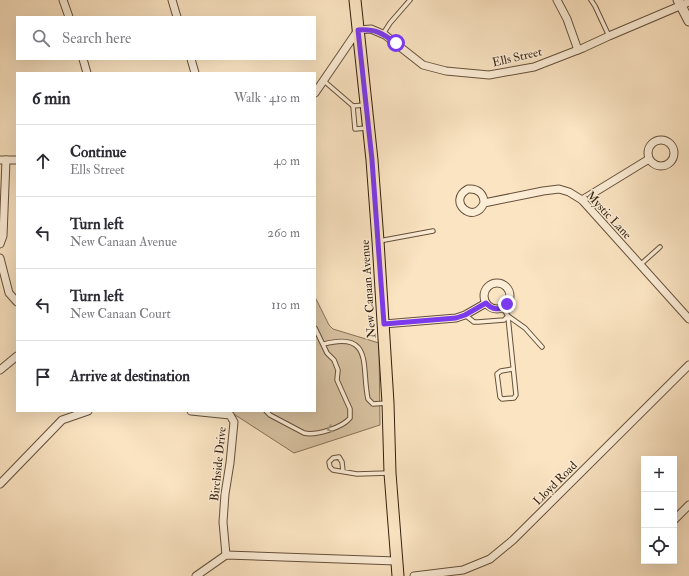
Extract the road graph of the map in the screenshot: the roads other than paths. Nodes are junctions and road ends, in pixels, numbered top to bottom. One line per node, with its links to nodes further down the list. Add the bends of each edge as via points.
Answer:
1 (63, 0): 8 (street)
2 (172, 0): 9 (street)
3 (355, 0): 11 (main road, New Canaan Avenue)
4 (410, 0): 12 (lane)
5 (557, 0): 14 (street)
6 (591, 0): 13 (lane)
7 (683, 3): 10 (street); 13 (street, Ells Street)
8 (69, 16)
9 (177, 16)
10 (689, 21)
11 (358, 30): 12 (street, Ells Street, via 371,29); 19 (street); 21 (main road, New Canaan Avenue)
12 (383, 34): 14 (street, Ells Street, via 423,65 446,71 489,75 534,67)
13 (609, 36): 14 (street, Ells Street)
14 (578, 50)
15 (83, 60): 17 (street)
16 (191, 60): 18 (street)
17 (87, 72)
18 (195, 72)
19 (323, 81): 20 (street); 22 (lane)
20 (316, 92)
21 (366, 105): 22 (lane); 23 (main road, New Canaan Avenue)
22 (353, 106): 23 (lane, via 355,129)
23 (368, 127): 31 (main road, New Canaan Avenue)
24 (649, 159): 27 (street)
25 (3, 160): 26 (street); 30 (street)
26 (16, 160)
27 (582, 200): 28 (street, Mystic Lane, via 559,189); 35 (street, Mystic Lane)
28 (484, 203)
29 (433, 231): 31 (lane)
30 (1, 236): 32 (street)
31 (378, 241): 42 (main road, New Canaan Avenue)
32 (0, 244)
33 (660, 247): 35 (lane)
34 (0, 258): 36 (street, via 9,293)
35 (640, 265): 41 (street, Mystic Lane)
36 (16, 301)
37 (486, 303): 38 (street, via 493,308); 38 (street, via 486,289 492,284 500,284 507,288 510,296); 39 (street)
38 (503, 308): 40 (lane)
39 (465, 315): 40 (lane, via 474,322 504,320); 42 (street)
40 (508, 317): 45 (lane, via 525,328); 48 (lane)
41 (689, 319)
42 (384, 324): 50 (main road, New Canaan Avenue)
43 (316, 330): 44 (lane)
44 (324, 344): 50 (lane, via 343,341 356,346 364,361 368,399 373,404); 53 (lane, one-way to 53, via 338,370 337,380 350,413 348,421 313,434 304,433)
45 (542, 346)
46 (16, 357): 49 (street)
47 (689, 365): 63 (street, Lloyd Road, via 513,540 490,559 463,570)
48 (513, 369): 48 (lane, via 516,397 502,399 497,374)
49 (0, 370)
50 (388, 403): 55 (main road, New Canaan Avenue)
51 (85, 412): 56 (street, via 62,420)
52 (199, 412): 59 (street, Birchside Drive, via 230,416 234,422 223,522)
53 (267, 412)
54 (343, 471): 54 (lane, via 333,470 329,462 339,457); 55 (lane, via 357,474)
55 (390, 473): 60 (main road, New Canaan Avenue)
56 (0, 484)
57 (689, 505): 58 (street)
58 (677, 517)
59 (226, 555): 60 (street); 61 (street)
60 (396, 561): 62 (main road, New Canaan Avenue)
61 (196, 576)
62 (398, 576)
63 (414, 576)

